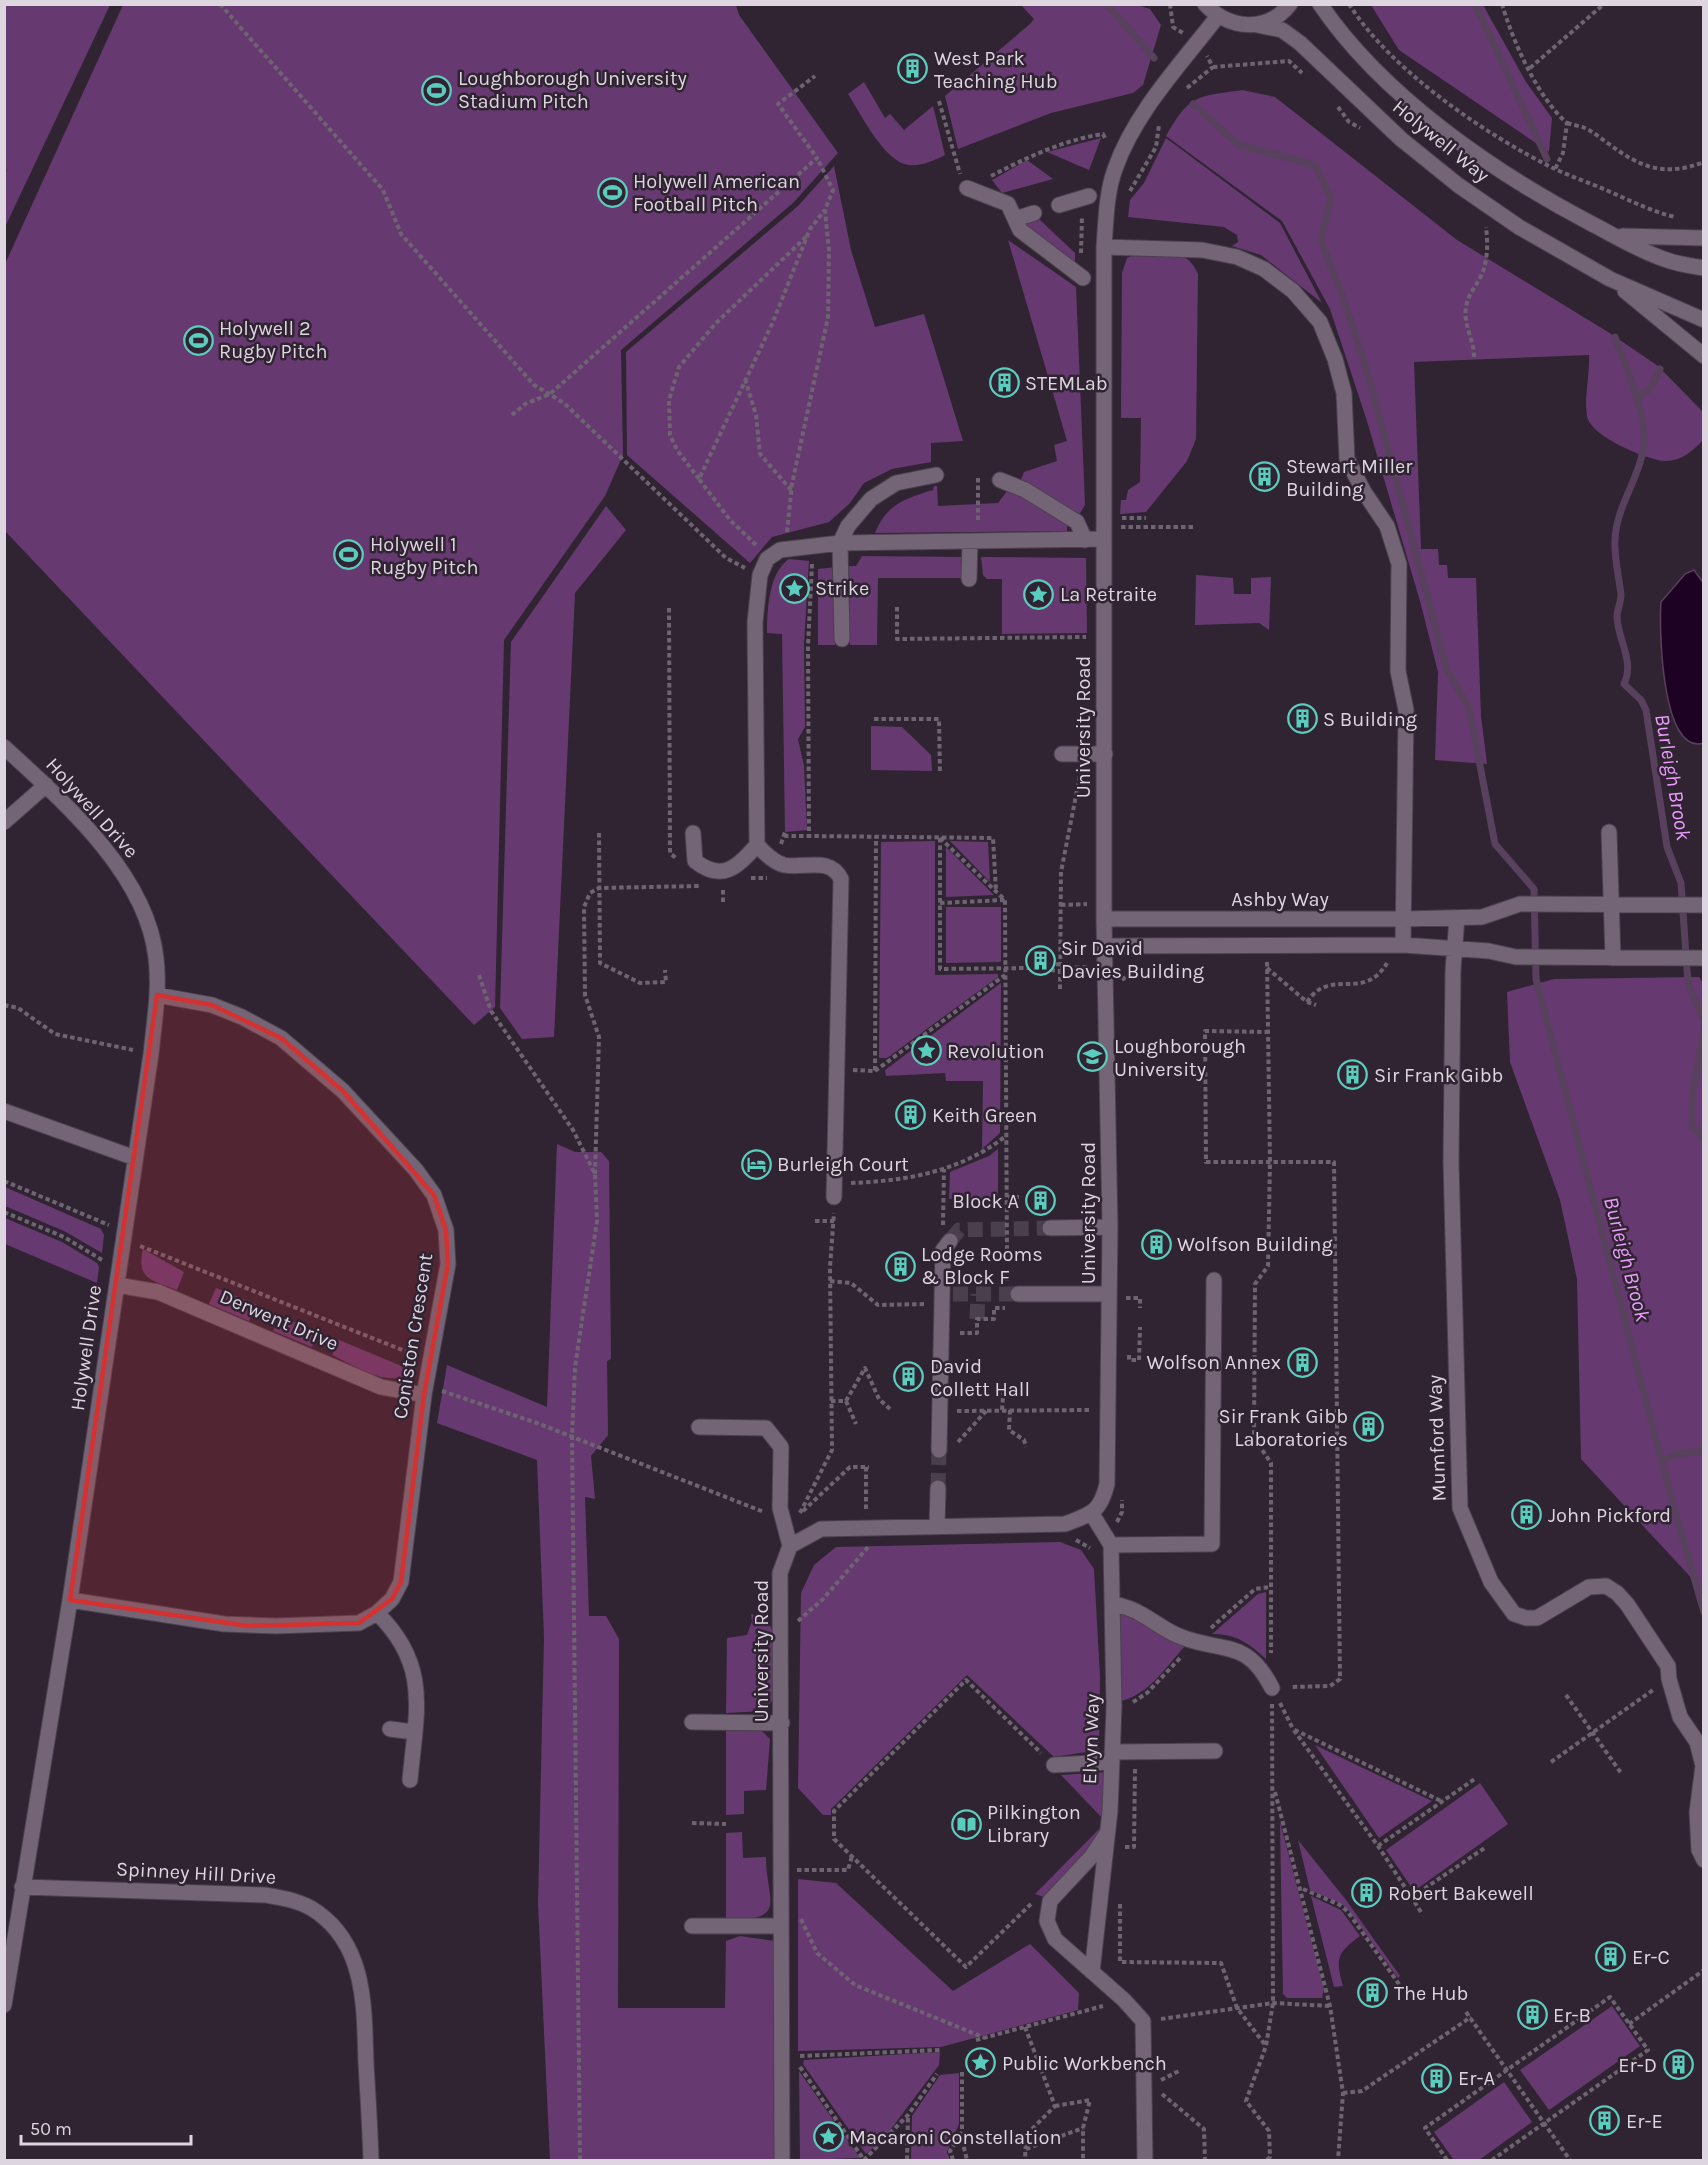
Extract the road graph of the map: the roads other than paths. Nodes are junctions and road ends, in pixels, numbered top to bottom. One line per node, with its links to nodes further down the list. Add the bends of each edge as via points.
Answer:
1 (1205, 4): 4 (street, Holywell Way)
2 (1290, 4): 5 (street)
3 (1320, 4): 9 (street, Holywell Way, via 1385,78 1479,158 1540,197)
4 (1218, 16): 5 (street, Holywell Way, via 1230,22); 11 (street, University Road, via 1138,122 1114,170)
5 (1257, 25): 14 (street, Holywell Way, via 1282,30 1300,43 1401,139 1458,185 1519,227)
6 (967, 188): 8 (street, via 1008,204)
7 (1089, 196): 8 (street)
8 (1015, 219): 13 (street, via 1020,230)
9 (1614, 236): 10 (street, Holywell Way); 12 (street, Holywell Way, via 1664,260)
10 (1704, 238)
11 (1104, 247): 19 (street, University Road); 37 (street, via 1202,250 1237,257 1264,269 1293,291 1320,322 1344,393 1347,459 1387,526 1399,564 1398,671 1406,710)
12 (1704, 268)
13 (1083, 278)
14 (1610, 279): 15 (street, Holywell Way); 16 (street, Holywell Way)
15 (1704, 320)
16 (1704, 356)
17 (936, 475): 22 (street, via 896,483 871,499 848,526)
18 (1000, 480): 20 (street, via 1025,490 1077,522)
19 (1102, 539): 20 (street); 27 (street, University Road)
20 (1085, 540): 21 (street)
21 (970, 541): 22 (street); 23 (street)
22 (840, 543): 24 (street); 32 (street, via 787,548 771,556 760,575 755,622)
23 (969, 579)
24 (842, 639)
25 (4, 747): 28 (street, Holywell Drive)
26 (1062, 754): 27 (street)
27 (1105, 754): 36 (street, University Road)
28 (46, 785): 29 (street); 43 (street, Holywell Drive, via 111,856 132,888 147,920 156,958)
29 (4, 822)
30 (1609, 832): 34 (street)
31 (693, 833): 32 (street, via 695,861 706,869 735,868)
32 (757, 845): 46 (street, via 784,865 828,865 837,869 841,879)
33 (1703, 905): 34 (street, Ashby Way)
34 (1613, 906): 35 (street, Ashby Way, via 1520,904 1482,917); 41 (street)
35 (1457, 918): 37 (street, Ashby Way); 40 (street)
36 (1104, 919): 37 (street, Ashby Way); 39 (street, University Road)
37 (1403, 920): 38 (street)
38 (1403, 945): 39 (street); 40 (street)
39 (1105, 946): 47 (street, University Road)
40 (1455, 948): 41 (street, via 1516,957); 75 (street, Mumford Way, via 1451,1162 1460,1508 1491,1582 1514,1614 1537,1618 1589,1587 1606,1586 1627,1604 1668,1666 1680,1717 1697,1742 1703,1767 1697,1812 1699,1850)
41 (1613, 957): 42 (street)
42 (1702, 958)
43 (157, 995): 45 (street, Holywell Drive); 54 (street, Coniston Crescent, via 212,1005 281,1038 343,1091 428,1184 441,1213 448,1255)
44 (4, 1111): 45 (street)
45 (135, 1158): 51 (street, Holywell Drive)
46 (834, 1190)
47 (1110, 1227): 48 (street); 53 (street, University Road)
48 (1050, 1228)
49 (950, 1241): 56 (street, via 943,1250)
50 (1214, 1280): 60 (street, via 1212,1544)
51 (117, 1285): 54 (street, Derwent Drive, via 158,1292 381,1387); 62 (street, Holywell Drive)
52 (1018, 1294): 53 (street)
53 (1116, 1296): 58 (street, University Road, via 1107,1484 1103,1502)
54 (425, 1390): 64 (street, Coniston Crescent, via 401,1582 392,1599)
55 (699, 1427): 61 (street, via 766,1428 781,1447 780,1508)
56 (939, 1450)
57 (938, 1488): 59 (street)
58 (1092, 1514): 59 (street, via 1065,1524); 60 (street, Elvyn Way)
59 (937, 1526): 61 (street, via 821,1528)
60 (1111, 1545): 63 (street, Elvyn Way)
61 (790, 1546): 67 (street, University Road, via 780,1573)
62 (70, 1600): 64 (street, Coniston Crescent, via 248,1626 359,1623); 76 (street, Holywell Drive)
63 (1113, 1603): 65 (street, via 1139,1612 1182,1638 1235,1649 1262,1669); 71 (street, Elvyn Way)
64 (377, 1613): 69 (street, via 405,1648 414,1668)
65 (1272, 1688)
66 (692, 1722): 67 (street)
67 (782, 1723): 78 (street, University Road)
68 (390, 1729): 69 (street)
69 (414, 1732): 73 (street)
70 (1215, 1751): 71 (street)
71 (1111, 1757): 72 (street); 74 (street, Elvyn Way)
72 (1054, 1765)
73 (410, 1780)
74 (1108, 1832): 79 (street, Elvyn Way); 79 (street, via 1092,1856 1050,1901 1047,1921 1055,1939)
75 (1704, 1860)
76 (22, 1887): 80 (street, Holywell Drive); 81 (street, Spinney Hill Drive, via 265,1894 295,1900 317,1911 347,1944 363,1991)
77 (692, 1926): 78 (street)
78 (780, 1926): 82 (street, University Road)
79 (1092, 1972): 83 (street, via 1143,2021)
80 (4, 2005)
81 (371, 2160)
82 (782, 2160)
83 (1145, 2160)

